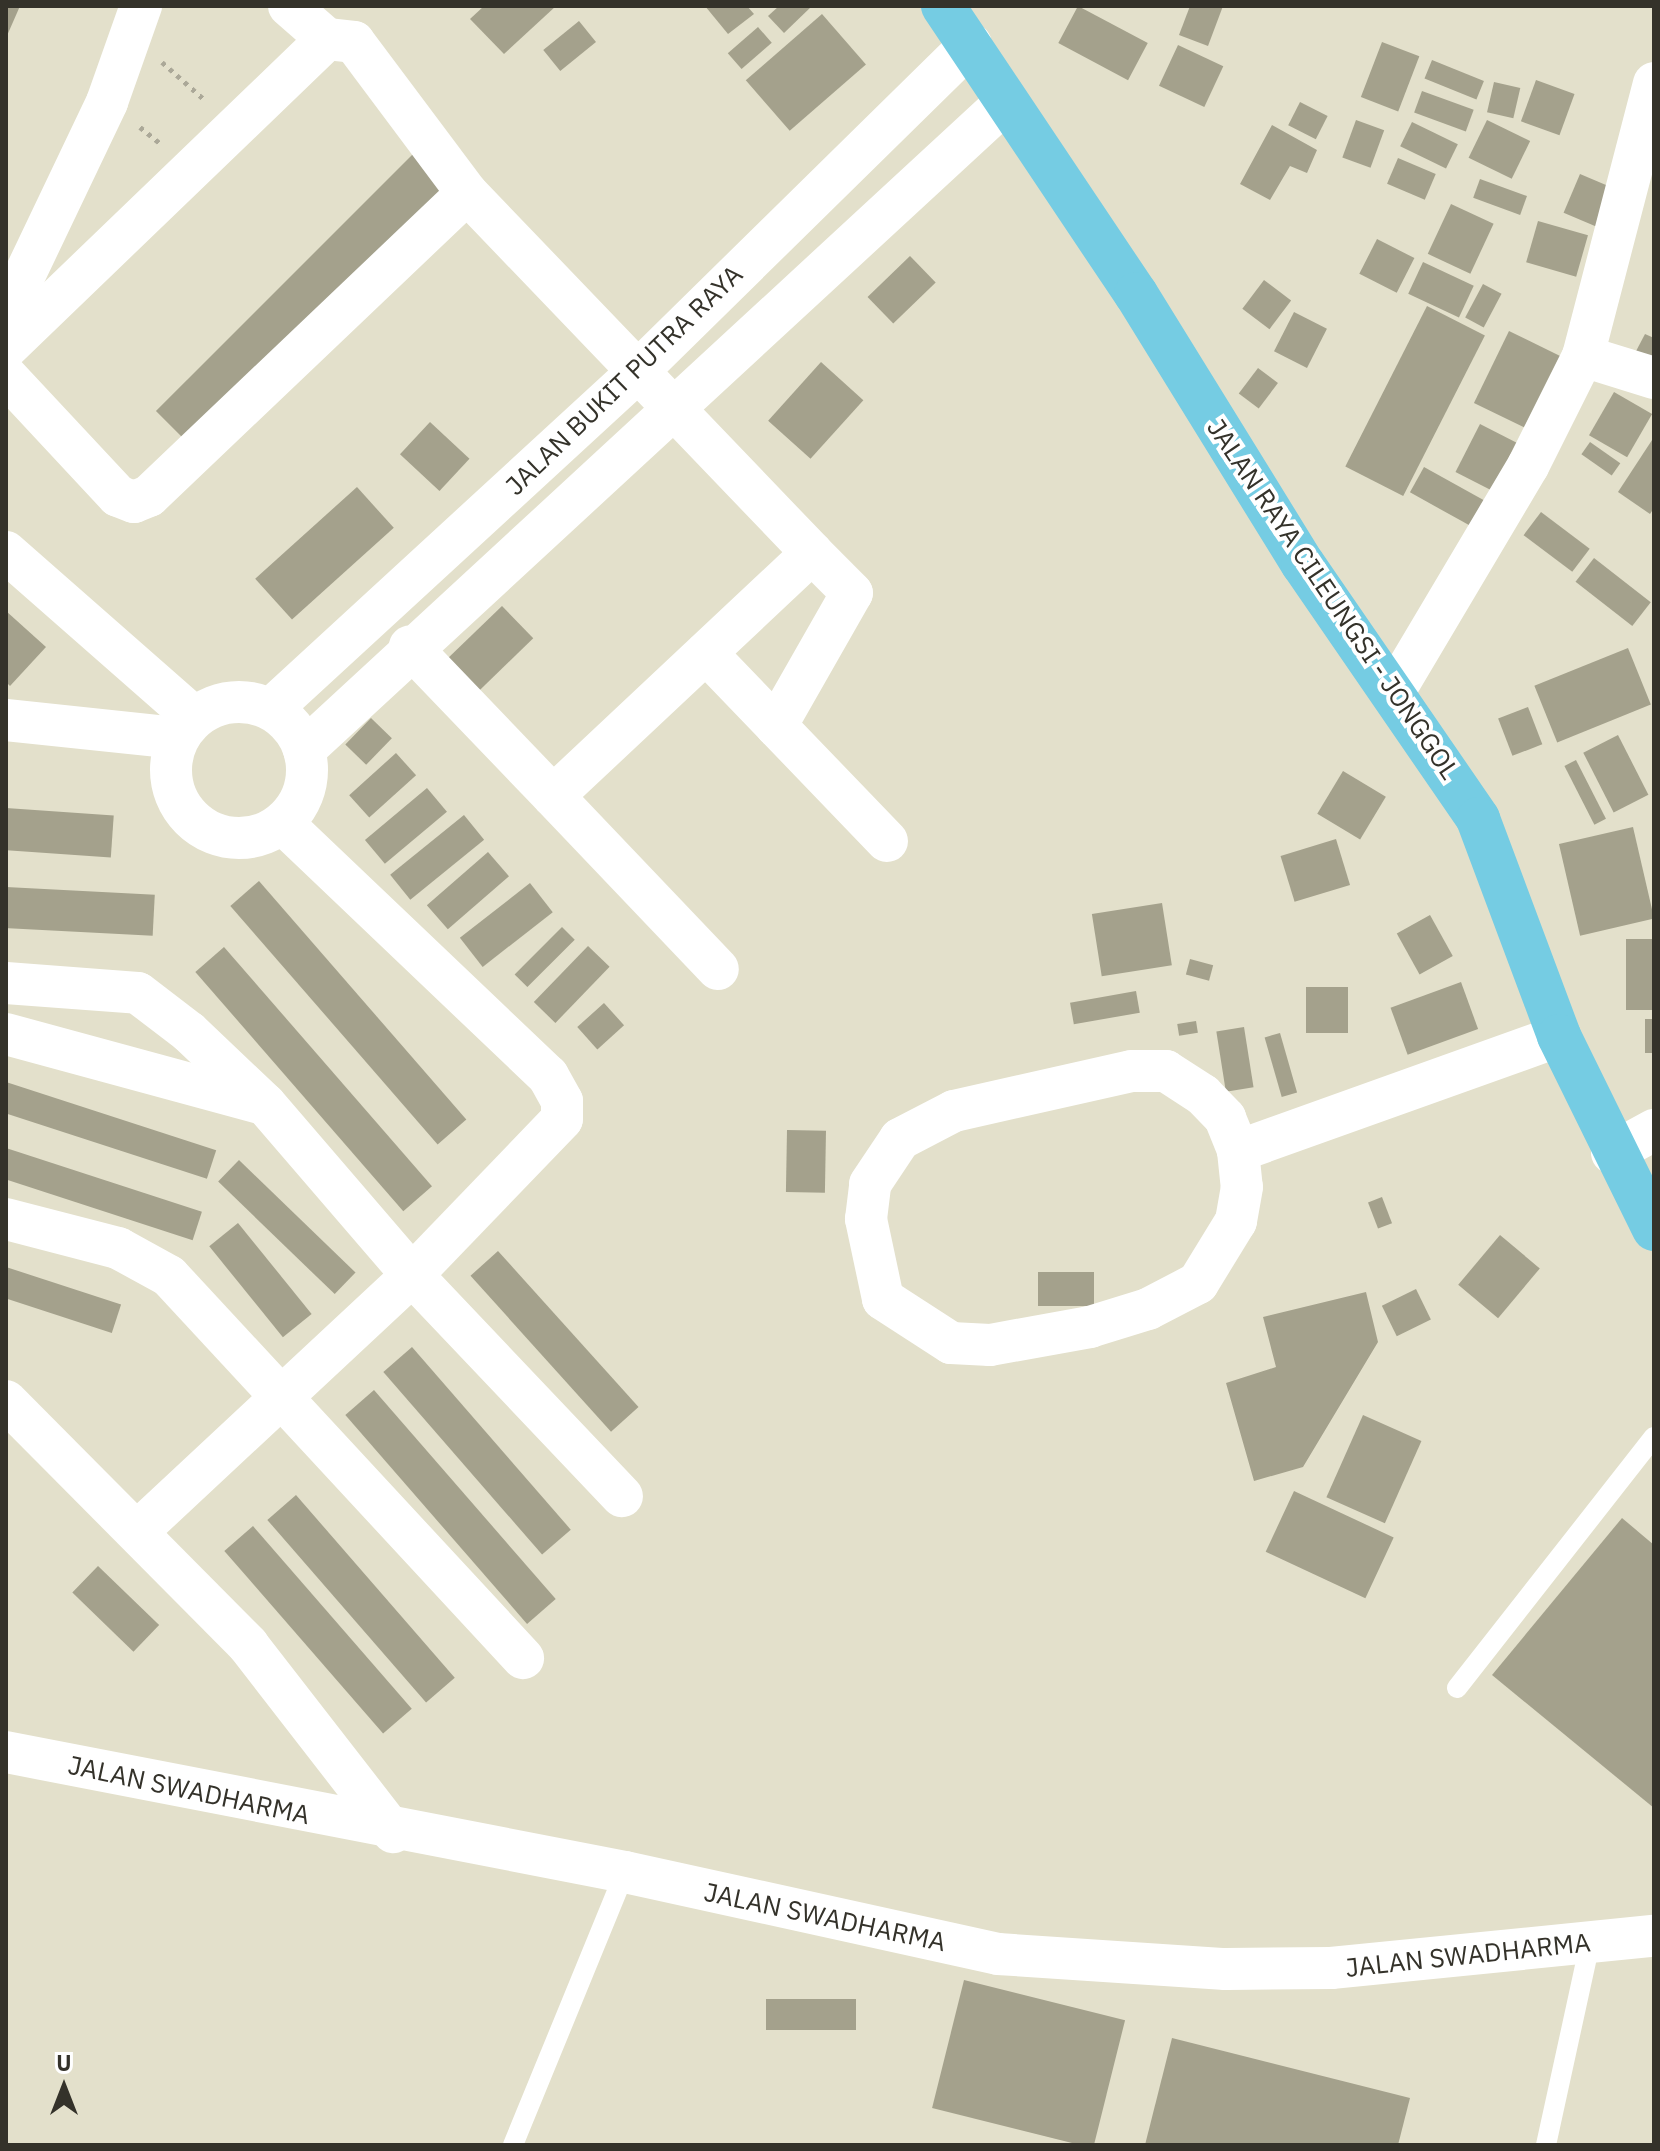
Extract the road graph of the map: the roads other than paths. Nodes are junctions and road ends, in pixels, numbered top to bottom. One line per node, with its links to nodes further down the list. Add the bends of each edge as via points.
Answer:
1 (289, 6): 4 (street)
2 (943, 6): 5 (main road, JALAN RAYA CILEUNGSI - JONGGOL)
3 (137, 21): 9 (street, via 107,102)
4 (327, 39): 8 (street, via 354,42); 10 (street)
5 (971, 44): 7 (main road, JALAN RAYA CILEUNGSI - JONGGOL); 12 (street, JALAN BUKIT PUTRA RAYA)
6 (1654, 83): 11 (street)
7 (1006, 102): 15 (street, JALAN BUKIT PUTRA RAYA); 20 (main road, JALAN RAYA CILEUNGSI - JONGGOL, via 1136,294 1303,564)
8 (467, 193): 12 (street); 13 (street, via 149,496 134,502 118,496)
9 (6, 314)
10 (6, 348)
11 (1583, 356): 14 (street); 20 (street, via 1535,454)
12 (637, 372): 15 (street); 21 (street, JALAN BUKIT PUTRA RAYA)
13 (6, 376)
14 (1654, 378)
15 (674, 409): 17 (street); 18 (street, JALAN BUKIT PUTRA RAYA)
16 (6, 552): 24 (street)
17 (812, 553): 19 (street); 23 (street, via 852,593)
18 (410, 647): 26 (street, JALAN BUKIT PUTRA RAYA); 27 (street)
19 (706, 653): 23 (street); 27 (street)
20 (1395, 690): 33 (main road, JALAN RAYA CILEUNGSI - JONGGOL, via 1478,819)
21 (271, 709): 24 (street, via 245,701); 26 (street, via 292,727)
22 (6, 720): 24 (street)
23 (776, 726): 29 (street)
24 (181, 740): 25 (street); 28 (street, via 172,790 185,813 206,831 232,839 258,836)
25 (6, 747)
26 (304, 750): 28 (street, via 307,777 300,803)
27 (553, 796): 30 (street)
28 (282, 823): 41 (street, via 548,1076 562,1101 562,1119 540,1147)
29 (887, 841)
30 (718, 969)
31 (6, 983): 32 (street)
32 (58, 986): 34 (street); 35 (street, via 138,993)
33 (1559, 1036): 37 (street); 38 (main road, JALAN RAYA CILEUNGSI - JONGGOL)
34 (19, 1037): 35 (street)
35 (265, 1104): 41 (street)
36 (1654, 1130): 38 (street)
37 (1238, 1151): 37 (street, via 1225,1118 1166,1071 1064,1082 954,1111 900,1139 870,1184 868,1232 883,1299 951,1343 990,1345 1148,1309 1198,1283 1222,1250 1242,1187)
38 (1612, 1153): 40 (main road, JALAN RAYA CILEUNGSI - JONGGOL)
39 (6, 1219): 42 (street, via 118,1248 169,1276)
40 (1654, 1229)
41 (412, 1275): 42 (street); 45 (street)
42 (282, 1396): 46 (street); 47 (street)
43 (6, 1401): 46 (street)
44 (1654, 1437): 48 (lane)
45 (622, 1496)
46 (139, 1530): 50 (street, via 248,1645)
47 (523, 1658)
48 (1457, 1688)
49 (6, 1752): 50 (street, JALAN SWADHARMA)
50 (393, 1832): 51 (street, JALAN SWADHARMA)
51 (625, 1872): 53 (street, JALAN SWADHARMA, via 998,1954 1226,1969 1331,1968); 54 (lane)
52 (1654, 1936): 53 (street, JALAN SWADHARMA)
53 (1590, 1943): 55 (lane)
54 (513, 2145)
55 (1546, 2145)

